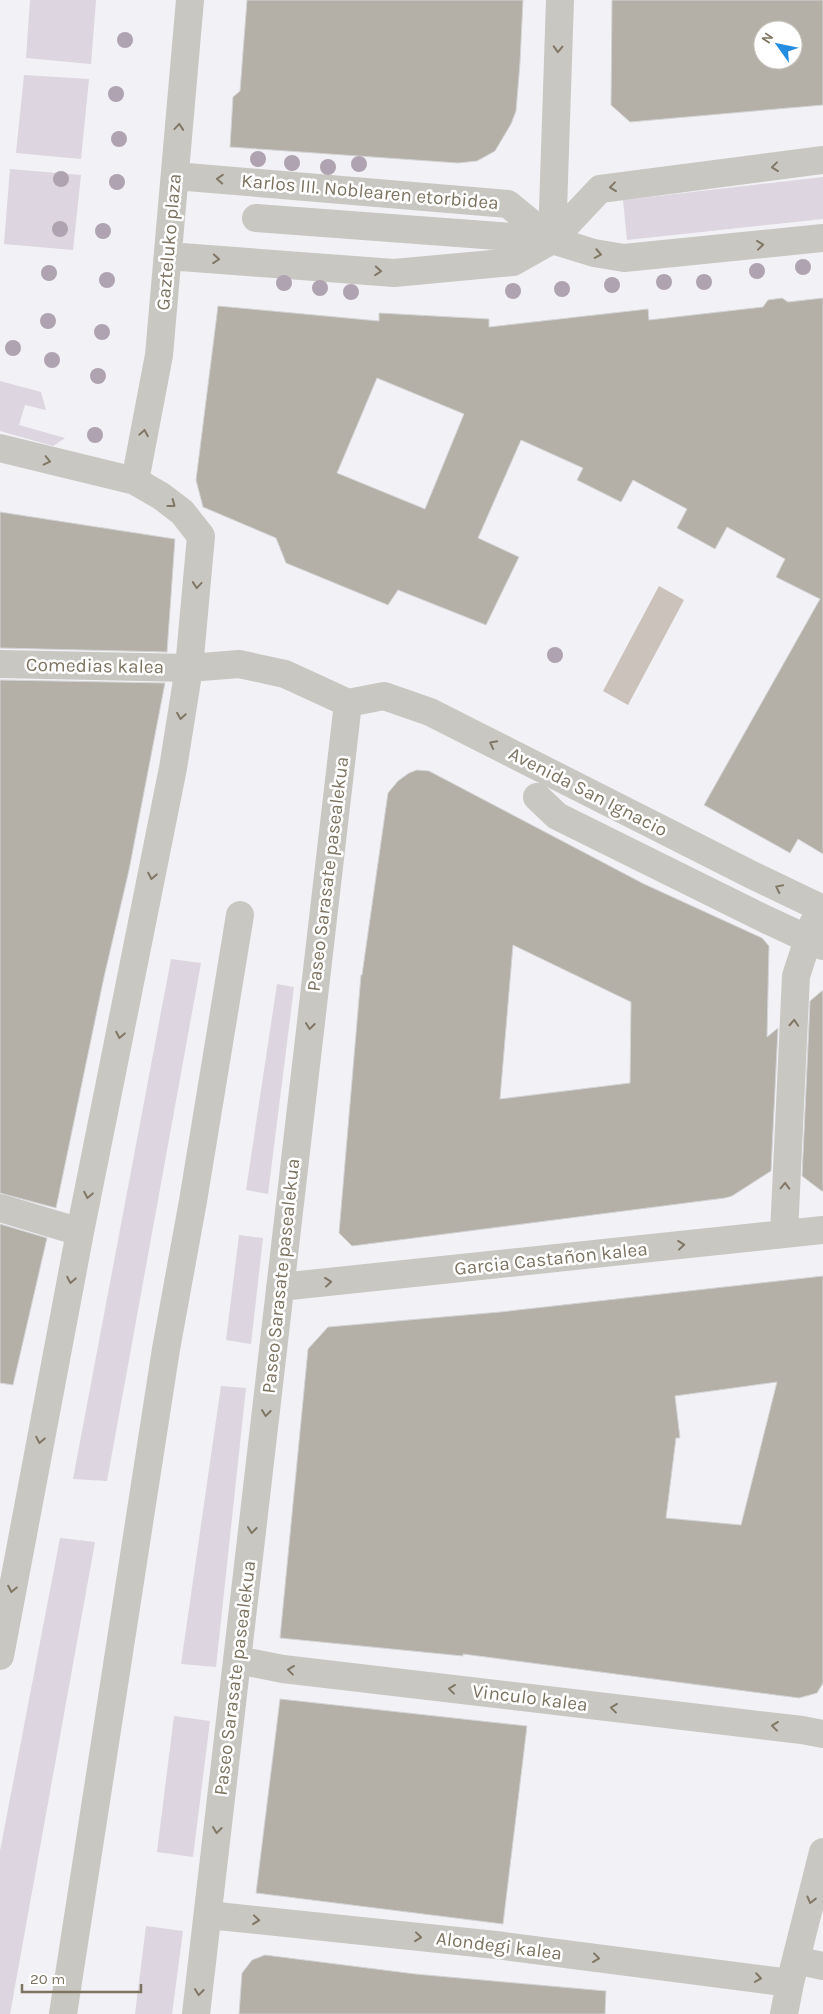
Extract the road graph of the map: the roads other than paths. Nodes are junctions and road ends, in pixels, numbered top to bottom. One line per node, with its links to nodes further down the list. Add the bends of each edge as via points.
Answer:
1 (190, 0): 4 (street, Gazteluko plaza, one-way to 1)
2 (560, 0): 7 (street, one-way to 7)
3 (823, 160): 7 (street, one-way to 7, via 600,189)
4 (175, 176): 7 (street, Karlos III. Noblearen etorbidea, one-way to 4, via 508,204); 8 (street, Gazteluko plaza)
5 (256, 218): 7 (street)
6 (823, 238): 7 (street, Karlos III. Noblearen etorbidea, one-way to 6, via 624,258)
7 (552, 240): 8 (street, one-way to 7, via 394,273 513,262)
8 (168, 256): 10 (street, Gazteluko plaza, one-way to 8, via 158,355)
9 (0, 448): 10 (street, one-way to 10)
10 (135, 481): 12 (street, one-way to 12, via 182,512 201,536)
11 (0, 664): 12 (street, Comedias kalea)
12 (189, 668): 13 (street, via 239,664 285,674); 17 (street, one-way to 17, via 173,768)
13 (348, 703): 15 (street, Avenida San Ignacio, one-way to 13, via 743,870 430,712 384,696); 20 (street, Paseo Sarasate pasealekua, one-way to 20)
14 (240, 915): 30 (street, via 166,1349)
15 (818, 930): 15 (street, via 553,796 537,797 557,816 767,920); 19 (street, one-way to 15, via 796,976)
16 (0, 1208): 17 (street)
17 (69, 1229): 21 (street, one-way to 21)
18 (823, 1230): 19 (street, Garcia Castañon kalea)
19 (784, 1234): 20 (street, Garcia Castañon kalea, one-way to 19)
20 (280, 1287): 23 (street, Paseo Sarasate pasealekua, one-way to 23)
21 (11, 1541): 22 (street, one-way to 22)
22 (0, 1656)
23 (236, 1660): 24 (street, Vinculo kalea, one-way to 23, via 283,1670); 26 (street, Paseo Sarasate pasealekua, one-way to 26)
24 (823, 1734)
25 (823, 1852): 27 (street, one-way to 27)
26 (208, 1914): 29 (street, Alondegi kalea, one-way to 29); 31 (street, Paseo Sarasate pasealekua, one-way to 31)
27 (814, 1930): 29 (street)
28 (823, 1966): 29 (street, Alondegi kalea)
29 (793, 1972): 32 (street)
30 (63, 2014)
31 (196, 2014)
32 (784, 2014)

